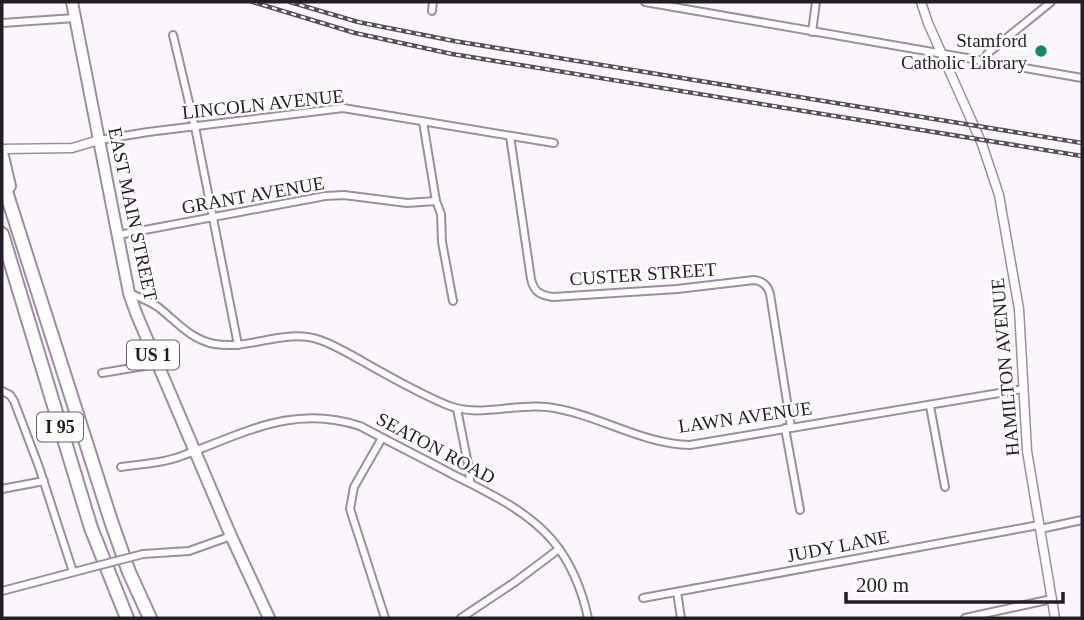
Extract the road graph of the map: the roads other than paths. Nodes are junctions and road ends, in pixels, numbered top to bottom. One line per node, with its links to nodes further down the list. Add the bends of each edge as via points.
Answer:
1 (72, 2): 8 (main road, EAST MAIN STREET / US 1)
2 (433, 2): 7 (street)
3 (645, 2): 10 (street)
4 (816, 2): 10 (street)
5 (921, 2): 12 (street, HAMILTON AVENUE)
6 (1051, 2): 13 (street)
7 (432, 11)
8 (75, 18): 9 (street); 18 (main road, EAST MAIN STREET / US 1)
9 (2, 23)
10 (812, 32): 12 (street)
11 (173, 35): 16 (street)
12 (941, 53): 13 (street); 32 (street, HAMILTON AVENUE, via 982,144 999,195 1019,309)
13 (982, 62): 14 (street)
14 (1082, 78)
15 (423, 122): 16 (street, LINCOLN AVENUE, via 343,108); 17 (street, LINCOLN AVENUE); 22 (street)
16 (194, 126): 18 (street, LINCOLN AVENUE); 23 (street)
17 (510, 136): 19 (street, LINCOLN AVENUE); 36 (street, CUSTER STREET, via 536,291 553,297 754,279 762,282 770,295)
18 (99, 140): 20 (street, via 72,148); 25 (main road, EAST MAIN STREET / US 1)
19 (554, 143)
20 (2, 155): 26 (highway)
21 (2, 179): 26 (highway, I 95)
22 (436, 201): 23 (street, GRANT AVENUE, via 325,196); 28 (street)
23 (213, 218): 25 (street, GRANT AVENUE); 29 (street)
24 (2, 234): 54 (highway, I 95, via 91,528)
25 (118, 235): 27 (main road, EAST MAIN STREET / US 1)
26 (23, 244): 55 (highway, I 95, via 111,521)
27 (129, 293): 29 (street, LAWN AVENUE, via 159,308 197,337); 30 (main road, EAST MAIN STREET / US 1)
28 (453, 301)
29 (238, 345): 35 (street, LAWN AVENUE, via 288,335 319,339)
30 (156, 363): 31 (street); 38 (main road, EAST MAIN STREET / US 1)
31 (102, 373)
32 (1023, 389): 34 (street, LAWN AVENUE); 46 (street, HAMILTON AVENUE, via 1027,451)
33 (2, 391): 40 (street, via 14,401)
34 (930, 406): 36 (street, LAWN AVENUE); 42 (street)
35 (457, 409): 36 (street, LAWN AVENUE, via 561,409 665,443 690,445); 41 (street)
36 (788, 428): 44 (street)
37 (382, 438): 38 (street, SEATON ROAD, via 346,422 299,418 261,425); 41 (street, SEATON ROAD); 57 (street, via 354,487 349,509)
38 (195, 450): 39 (street, SEATON ROAD); 47 (main road, EAST MAIN STREET / US 1)
39 (121, 467)
40 (44, 481): 43 (street); 49 (street)
41 (470, 483): 48 (street, SEATON ROAD, via 529,519)
42 (945, 487)
43 (2, 489)
44 (800, 510)
45 (1082, 520): 46 (street, JUDY LANE)
46 (1040, 527): 51 (street, JUDY LANE); 53 (street, HAMILTON AVENUE)
47 (230, 536): 49 (street, bridge, via 188,551 143,554); 56 (main road, EAST MAIN STREET / US 1)
48 (559, 550): 58 (street); 59 (street, SEATON ROAD, via 579,587)
49 (73, 572): 50 (street)
50 (2, 591)
51 (677, 592): 52 (street, JUDY LANE); 60 (street)
52 (643, 598)
53 (1052, 599): 61 (street); 62 (street, HAMILTON AVENUE)
54 (127, 618)
55 (152, 618)
56 (269, 618)
57 (385, 618)
58 (461, 618)
59 (587, 618)
60 (681, 618)
61 (965, 618)
62 (1055, 618)

